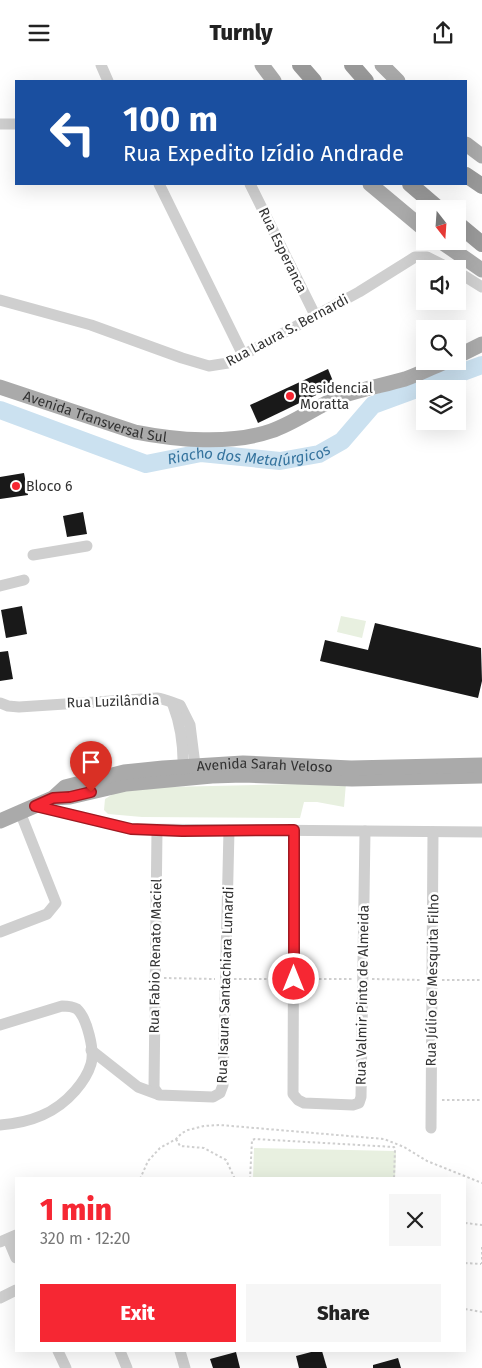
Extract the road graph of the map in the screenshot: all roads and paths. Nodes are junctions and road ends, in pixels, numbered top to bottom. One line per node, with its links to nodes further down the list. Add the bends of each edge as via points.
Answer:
1 (100, 65): 6 (street)
2 (262, 65): 7 (main road)
3 (300, 65): 8 (highway)
4 (352, 65): 9 (highway)
5 (382, 65): 10 (main road)
6 (108, 80)
7 (273, 80)
8 (313, 80)
9 (365, 80)
10 (397, 80)
11 (0, 123): 12 (street)
12 (15, 124)
13 (467, 145): 14 (main road)
14 (482, 156)
15 (467, 176): 20 (highway)
16 (159, 185): 34 (street)
17 (251, 185): 31 (street, Rua Esperanca)
18 (371, 185): 22 (main road)
19 (411, 185): 21 (highway)
20 (482, 186)
21 (428, 200)
22 (416, 222)
23 (466, 230): 24 (highway)
24 (482, 243)
25 (453, 250): 27 (main road)
26 (433, 260): 31 (street, Rua Laura S. Bernardi, via 415,257)
27 (478, 267)
28 (466, 277): 29 (street)
29 (482, 287)
30 (0, 300): 34 (street, Rua Laura S. Bernardi, via 91,325 209,366 228,363)
31 (316, 315): 34 (street, Rua Laura S. Bernardi)
32 (482, 344): 33 (main road)
33 (466, 352)
34 (243, 355)
35 (426, 370): 36 (main road, Avenida Transversal Sul, via 340,397 272,431 215,439 135,432)
36 (0, 387)
37 (87, 546): 38 (street)
38 (33, 555)
39 (24, 580): 40 (street)
40 (0, 586)
41 (0, 703): 42 (street, Rua Luzilândia, via 19,707 157,697)
42 (172, 703): 44 (street, Rua Luzilândia); 44 (street, Rua Luzilândia, via 180,705 190,725)
43 (482, 765): 44 (main road, Avenida Sarah Veloso, via 352,768 243,763)
44 (190, 772): 45 (main road, Avenida Sarah Veloso, via 352,779); 46 (main road, Avenida Sarah Veloso, via 124,772 65,787 53,798)
45 (482, 776)
46 (35, 806): 47 (main road, Avenida Sarah Veloso); 49 (street, via 123,827)
47 (20, 812): 48 (main road, Avenida Sarah Veloso); 55 (street, via 56,903 47,913)
48 (0, 821)
49 (157, 830): 50 (street); 56 (street, Rua Fabio Renato Maciel)
50 (229, 830): 51 (street); 57 (street, Rua Isaura Santachiara Lunardi)
51 (294, 830): 52 (street); 58 (street)
52 (365, 831): 53 (street); 59 (street, Rua Valmir Pinto de Almeida)
53 (433, 832): 54 (street); 60 (street, Rua Júlio de Mesquita Filho)
54 (482, 832)
55 (0, 931)
56 (154, 978): 57 (path); 64 (street, Rua Fabio Renato Maciel)
57 (226, 979): 58 (path); 64 (street, Rua Isaura Santachiara Lunardi, via 223,1085 220,1093 213,1097 166,1096)
58 (294, 979): 59 (path); 59 (street, Rua Valmir Pinto de Almeida, via 292,1087 296,1098 304,1103 353,1105 360,1100)
59 (362, 979): 60 (path)
60 (432, 980): 61 (path); 65 (street, Rua Júlio de Mesquita Filho)
61 (482, 980)
62 (0, 1025): 63 (street, via 70,1006 84,1020)
63 (91, 1050): 64 (street, via 138,1087); 67 (street, via 92,1063 84,1081 67,1100 34,1120)
64 (155, 1088)
65 (430, 1100): 66 (path); 68 (street, Rua Júlio de Mesquita Filho)
66 (482, 1100)
67 (0, 1125)
68 (431, 1127)
69 (365, 1137): 70 (path, via 220,1125 188,1130); 71 (path); 76 (path, via 384,1139)
70 (176, 1139): 72 (path, via 160,1148 148,1161); 73 (path, via 180,1146 204,1149 226,1160)
71 (364, 1145): 74 (path, via 255,1139 252,1140); 75 (path, via 394,1147)
72 (141, 1177)
73 (234, 1177)
74 (250, 1177)
75 (394, 1177)
76 (482, 1183)
77 (466, 1223): 78 (path)
78 (482, 1225)
79 (8, 1238): 81 (street)
80 (482, 1247): 83 (path)
81 (15, 1255)
82 (466, 1263): 83 (path)
83 (482, 1264)
84 (15, 1290): 85 (street)
85 (0, 1298)
86 (466, 1309): 87 (path)
87 (482, 1312)
88 (58, 1352): 91 (street)
89 (120, 1352): 92 (street)
90 (180, 1352): 93 (street)
91 (66, 1368)
92 (127, 1368)
93 (185, 1368)

